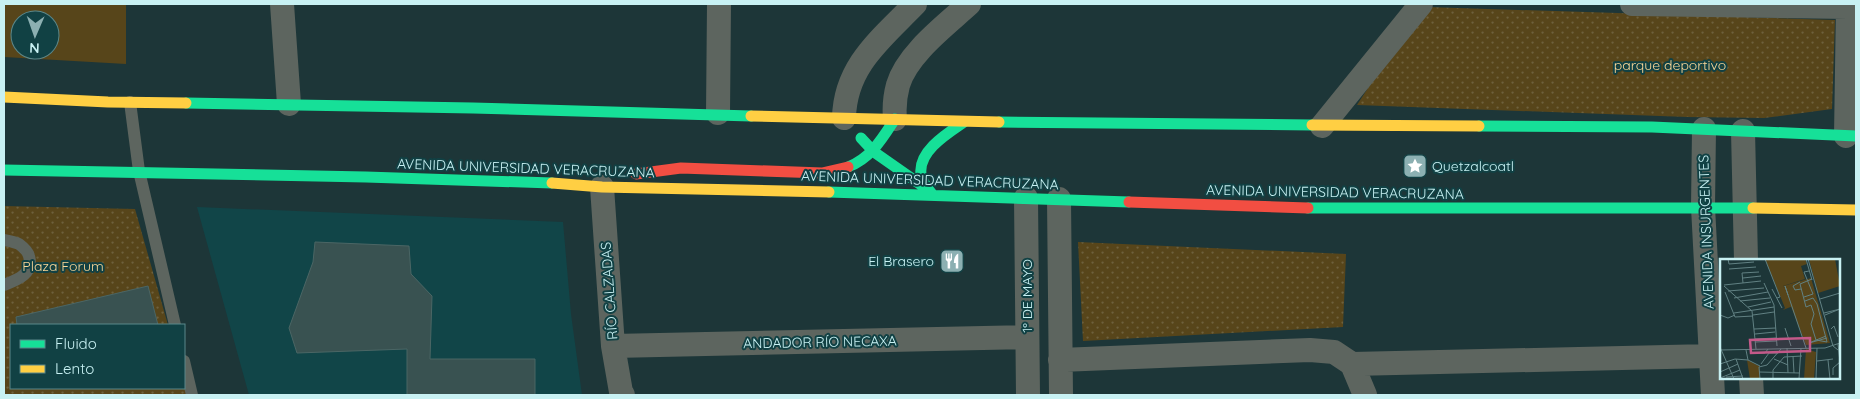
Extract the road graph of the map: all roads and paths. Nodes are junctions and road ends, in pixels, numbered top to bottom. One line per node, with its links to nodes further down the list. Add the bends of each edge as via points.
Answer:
1 (282, 4): 10 (street)
2 (719, 4): 11 (street)
3 (915, 4): 12 (street, via 864,58 850,81)
4 (969, 4): 13 (street, via 912,58 898,84)
5 (1421, 4): 15 (street)
6 (1632, 4): 7 (street)
7 (1848, 5): 18 (street)
8 (4, 97): 9 (main road)
9 (130, 102): 10 (main road); 21 (lane)
10 (289, 104): 11 (main road)
11 (718, 113): 12 (main road)
12 (844, 118): 13 (main road); 19 (main road)
13 (895, 120): 14 (main road); 19 (main road)
14 (964, 122): 15 (main road); 23 (main road, via 927,152 921,178)
15 (1322, 126): 16 (main road)
16 (1704, 129): 17 (main road); 26 (street, AVENIDA INSURGENTES)
17 (1743, 131): 18 (main road); 27 (street)
18 (1851, 136)
19 (874, 152): 22 (main road, via 844,169 822,173 681,168 626,176); 23 (main road)
20 (4, 170): 21 (main road, AVENIDA UNIVERSIDAD VERACRUZANA)
21 (139, 171): 22 (main road, AVENIDA UNIVERSIDAD VERACRUZANA); 32 (lane)
22 (602, 186): 23 (main road, AVENIDA UNIVERSIDAD VERACRUZANA); 34 (street, RÍO CALZADAS)
23 (928, 191): 24 (main road, AVENIDA UNIVERSIDAD VERACRUZANA)
24 (1026, 198): 25 (main road, AVENIDA UNIVERSIDAD VERACRUZANA); 33 (street, 1° DE MAYO)
25 (1059, 199): 26 (main road, AVENIDA UNIVERSIDAD VERACRUZANA, via 1346,209); 36 (street)
26 (1702, 207): 27 (main road, AVENIDA UNIVERSIDAD VERACRUZANA); 35 (street, AVENIDA INSURGENTES)
27 (1744, 208): 28 (main road, AVENIDA UNIVERSIDAD VERACRUZANA); 30 (street)
28 (1856, 210)
29 (4, 240): 31 (lane, via 20,245 29,253 31,264 27,273)
30 (1746, 259)
31 (4, 285)
32 (175, 324)
33 (1027, 337): 34 (street, ANDADOR RÍO NECAXA); 42 (street, 1° DE MAYO)
34 (612, 346): 41 (street, RÍO CALZADAS)
35 (1710, 356): 37 (street); 45 (street, AVENIDA INSURGENTES)
36 (1060, 360): 37 (street, via 1310,350 1334,352); 43 (street)
37 (1352, 364): 44 (street)
38 (185, 365): 40 (lane)
39 (1751, 379): 46 (street)
40 (192, 395)
41 (623, 395)
42 (1028, 395)
43 (1061, 395)
44 (1365, 395)
45 (1713, 395)
46 (1752, 395)

